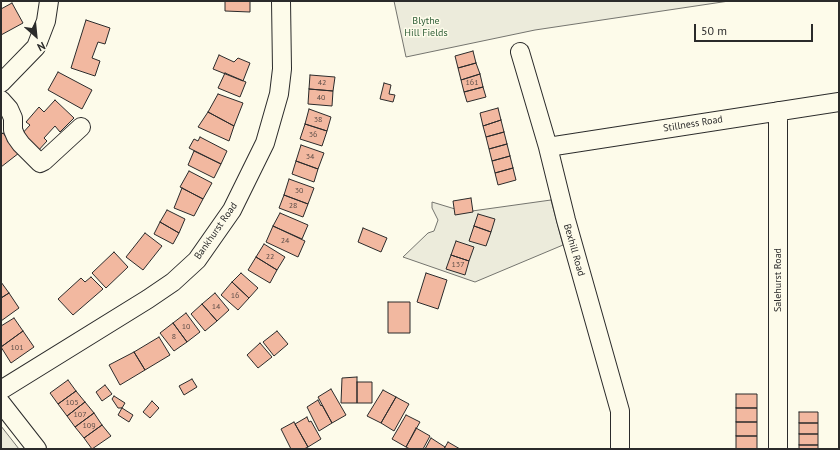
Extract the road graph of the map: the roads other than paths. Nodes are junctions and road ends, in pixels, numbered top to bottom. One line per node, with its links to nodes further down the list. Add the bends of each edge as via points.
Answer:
1 (49, 1): 4 (street, via 46,21 36,47)
2 (281, 1): 10 (street, Bankhurst Road, via 282,69 279,94 265,143 232,210 197,260 148,300)
3 (520, 52): 9 (street, Bexhill Road)
4 (1, 83)
5 (1, 100): 8 (street, via 10,109 16,136 40,163)
6 (839, 102): 7 (street, Stillness Road)
7 (778, 111): 9 (street, Stillness Road); 14 (street, Salehurst Road)
8 (81, 127)
9 (548, 146): 13 (street, Bexhill Road, via 568,228 620,411)
10 (1, 390)
11 (1, 403): 12 (street)
12 (37, 449)
13 (620, 449)
14 (778, 449)

